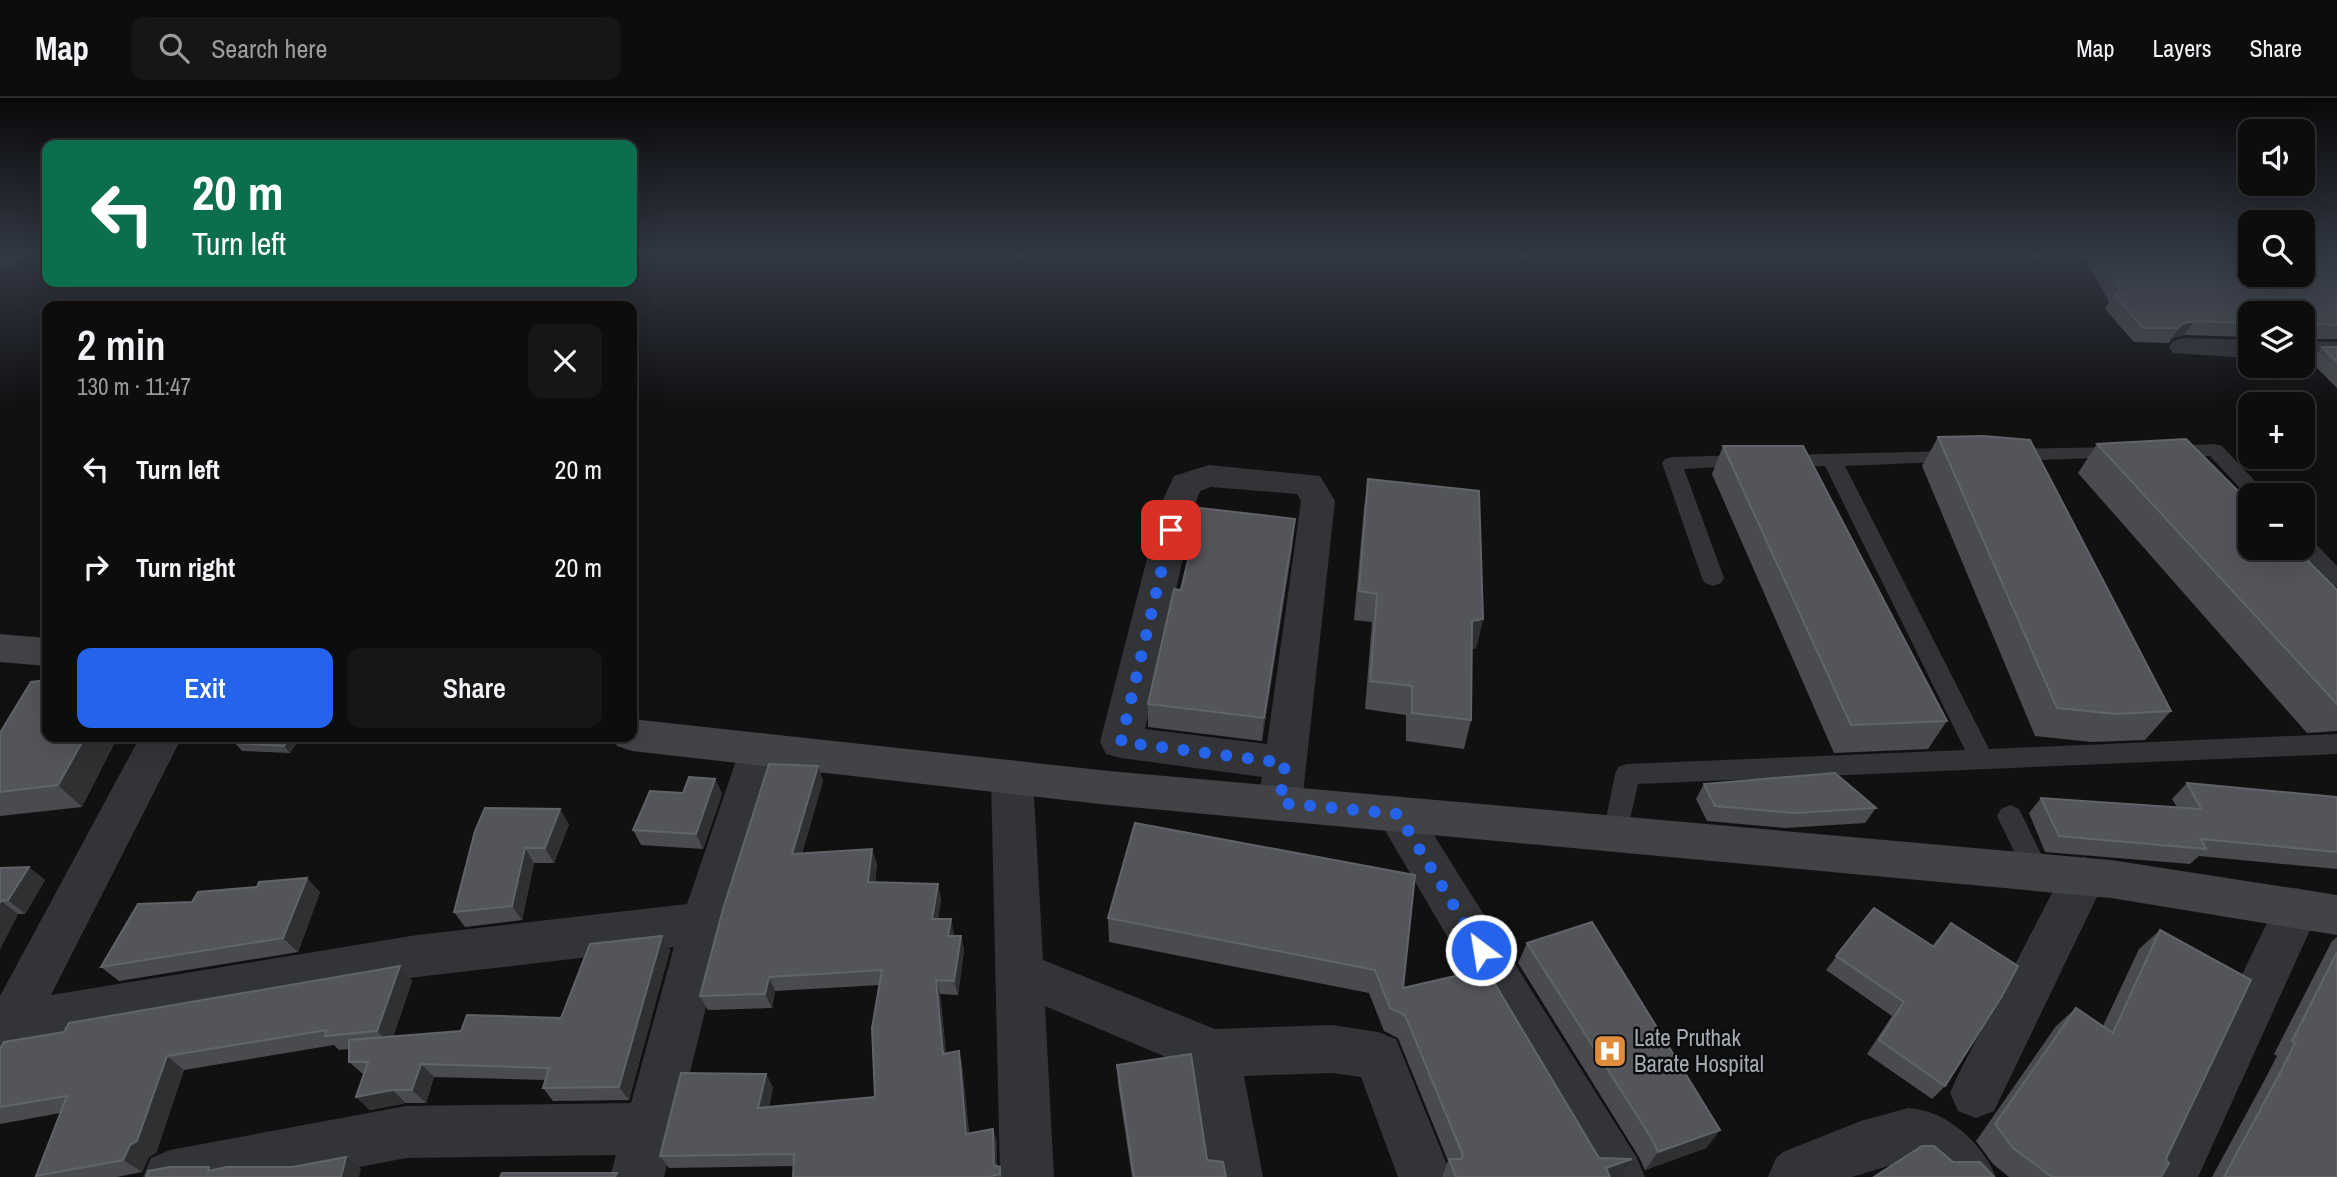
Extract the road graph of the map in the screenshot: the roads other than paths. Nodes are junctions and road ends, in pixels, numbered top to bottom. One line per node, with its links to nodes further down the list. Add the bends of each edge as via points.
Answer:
1 (2184, 347): 2 (street)
2 (2238, 349)
3 (2315, 350): 4 (street)
4 (2337, 351)
5 (1832, 460): 6 (lane, via 2215,450); 8 (lane, via 1672,463); 16 (lane)
6 (2247, 483)
7 (2315, 556): 9 (lane)
8 (1713, 578)
9 (2337, 579)
10 (0, 648): 11 (street)
11 (42, 652)
12 (637, 736): 15 (street)
13 (158, 742): 27 (street)
14 (2337, 744): 16 (lane)
15 (761, 749): 17 (street); 25 (street)
16 (1982, 759): 21 (lane, via 1627,774)
17 (1012, 777): 18 (street); 26 (street)
18 (1283, 783): 18 (street, via 1318,501 1308,484 1209,476 1186,484 1178,504 1121,742); 19 (street)
19 (1398, 814): 21 (street); 35 (street)
20 (2010, 817): 22 (lane)
21 (1616, 834): 22 (street)
22 (2037, 872): 23 (street)
23 (2084, 876): 24 (street); 29 (street)
24 (2317, 912): 38 (street)
25 (704, 923): 27 (street, via 417,957); 30 (street)
26 (1019, 973): 28 (street); 32 (street)
27 (5, 1035)
28 (1215, 1053): 33 (street); 34 (street, via 1332,1049 1378,1056)
29 (1976, 1093)
30 (643, 1153): 31 (street, via 406,1132)
31 (170, 1177)
32 (1027, 1177)
33 (1236, 1177)
34 (1425, 1177)
35 (1618, 1177)
36 (1795, 1177): 37 (street, via 1896,1135 1917,1135 1940,1147)
37 (1969, 1177)
38 (2171, 1177)

